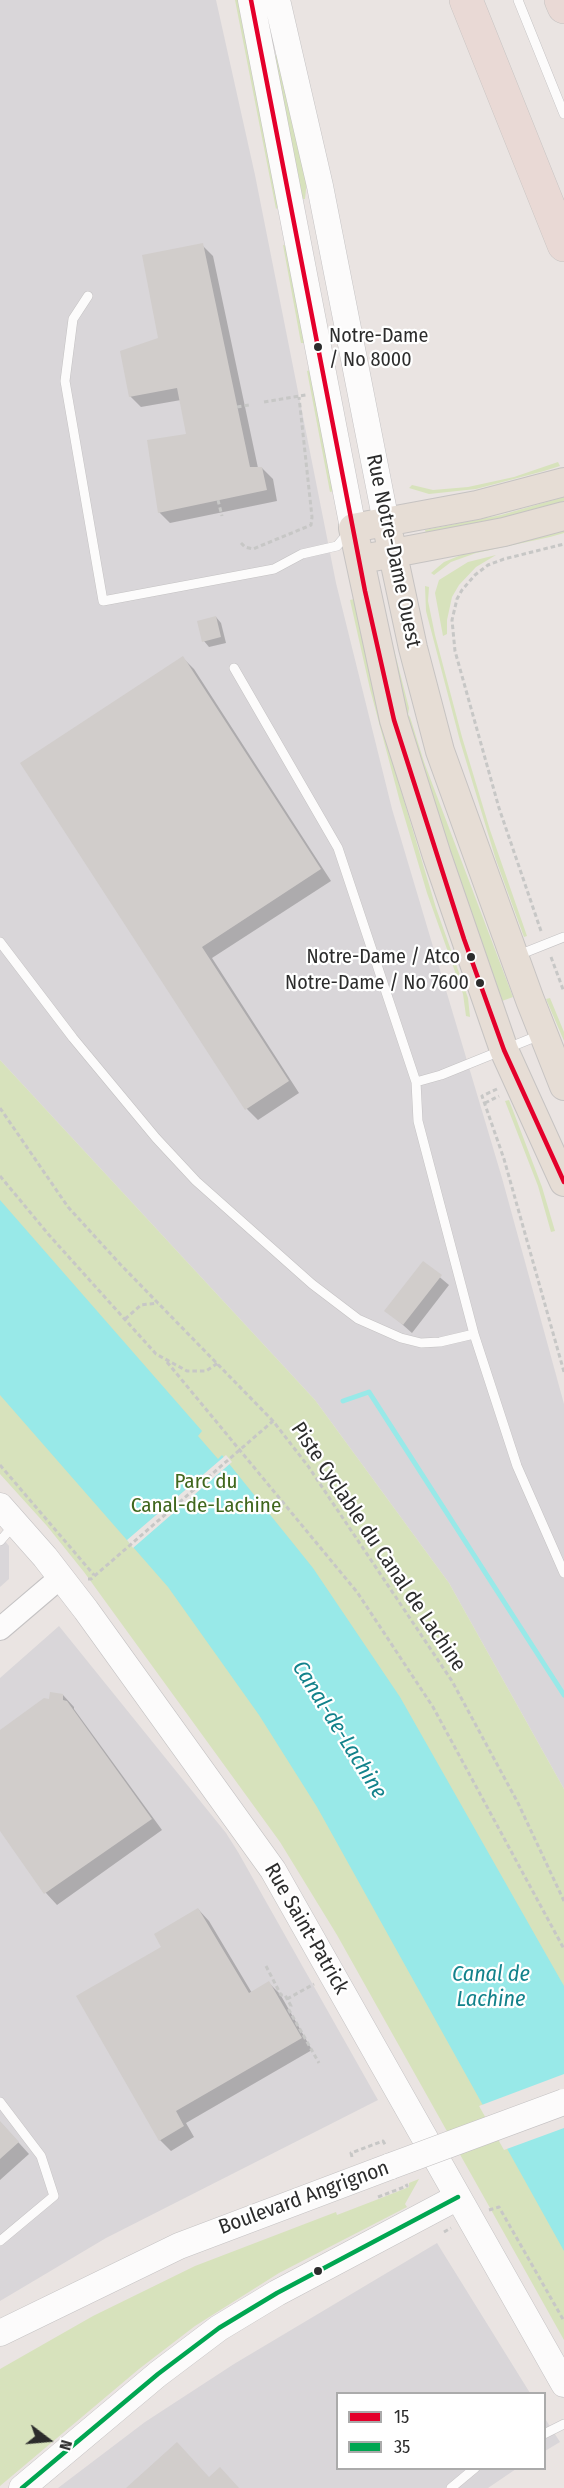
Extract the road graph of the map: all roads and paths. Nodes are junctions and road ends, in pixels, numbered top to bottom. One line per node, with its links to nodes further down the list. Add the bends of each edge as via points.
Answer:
1 (251, 0): 21 (main road, Rue Notre-Dame Ouest)
2 (277, 0): 19 (main road, Rue Notre-Dame Ouest, via 320,186)
3 (466, 0): 8 (highway)
4 (518, 0): 7 (lane)
5 (561, 0): 6 (highway)
6 (564, 7)
7 (564, 114)
8 (564, 245)
9 (88, 296): 21 (lane, via 73,319 65,381 103,601 258,573 302,554)
10 (308, 394): 12 (path)
11 (299, 397): 20 (path, via 310,525 253,549)
12 (264, 402)
13 (249, 405): 14 (path)
14 (237, 407)
15 (564, 482): 19 (main road, via 477,505)
16 (218, 500): 17 (path)
17 (222, 516)
18 (564, 516): 23 (main road, via 504,532)
19 (386, 522): 21 (main road); 23 (main road, Rue Notre-Dame Ouest)
20 (241, 543)
21 (349, 544): 23 (main road); 32 (main road, Rue Notre-Dame Ouest, via 394,720)
22 (564, 544): 25 (path, Rue Notre-Dame Ouest, via 496,561 474,575 453,610 452,641 499,808)
23 (392, 552): 28 (main road, Rue Notre-Dame Ouest, via 440,751)
24 (234, 668): 34 (lane, via 338,848)
25 (541, 930)
26 (564, 937): 28 (lane)
27 (0, 942): 43 (lane, via 156,1138 203,1188 312,1284 358,1319 401,1338 422,1343)
28 (514, 956): 31 (main road, Rue Notre-Dame Ouest)
29 (551, 957): 30 (path)
30 (564, 992)
31 (542, 1034): 32 (lane); 33 (main road, Rue Notre-Dame Ouest)
32 (504, 1050): 34 (lane); 40 (main road, Rue Notre-Dame Ouest)
33 (561, 1072)
34 (416, 1082): 43 (lane, via 418,1121)
35 (497, 1089): 37 (path, via 482,1096)
36 (500, 1096): 37 (path)
37 (485, 1103): 46 (path)
38 (0, 1108): 41 (path, Piste Cyclable du Canal de Lachine, via 68,1207)
39 (0, 1176): 42 (path)
40 (564, 1182)
41 (158, 1303): 42 (path, via 141,1305); 45 (path, Piste Cyclable du Canal de Lachine)
42 (124, 1319): 44 (path)
43 (474, 1334): 51 (lane, via 517,1466)
44 (167, 1362): 45 (path, via 194,1372 206,1371); 48 (path)
45 (218, 1363): 47 (path, Piste Cyclable du Canal de Lachine)
46 (564, 1372)
47 (273, 1421): 48 (path); 56 (path, Piste Cyclable du Canal de Lachine, via 308,1466 452,1681 518,1803)
48 (240, 1449): 52 (path); 57 (path, via 357,1592 419,1685)
49 (0, 1465): 52 (path)
50 (5, 1524): 53 (main road, Rue Saint-Patrick)
51 (564, 1573)
52 (94, 1575): 54 (path)
53 (61, 1577): 55 (street); 64 (main road, Rue Saint-Patrick, via 273,1870)
54 (91, 1579)
55 (0, 1629)
56 (564, 1901)
57 (564, 1949)
58 (266, 1966): 60 (path)
59 (319, 1982): 60 (path)
60 (287, 1999): 61 (path, via 289,2010)
61 (319, 2063)
62 (0, 2102): 65 (lane, via 40,2156 54,2196)
63 (564, 2102): 66 (main road, Boulevard Angrignon, bridge, via 179,2246)
64 (458, 2197): 69 (main road, Rue Saint-Patrick); 73 (main road, via 219,2328)
65 (0, 2241)
66 (51, 2310): 67 (main road, Boulevard Angrignon); 68 (main road, Boulevard Angrignon)
67 (0, 2333)
68 (0, 2352)
69 (564, 2384)
70 (564, 2424): 71 (lane)
71 (546, 2433)
72 (474, 2470): 74 (lane)
73 (22, 2488)
74 (451, 2488)

